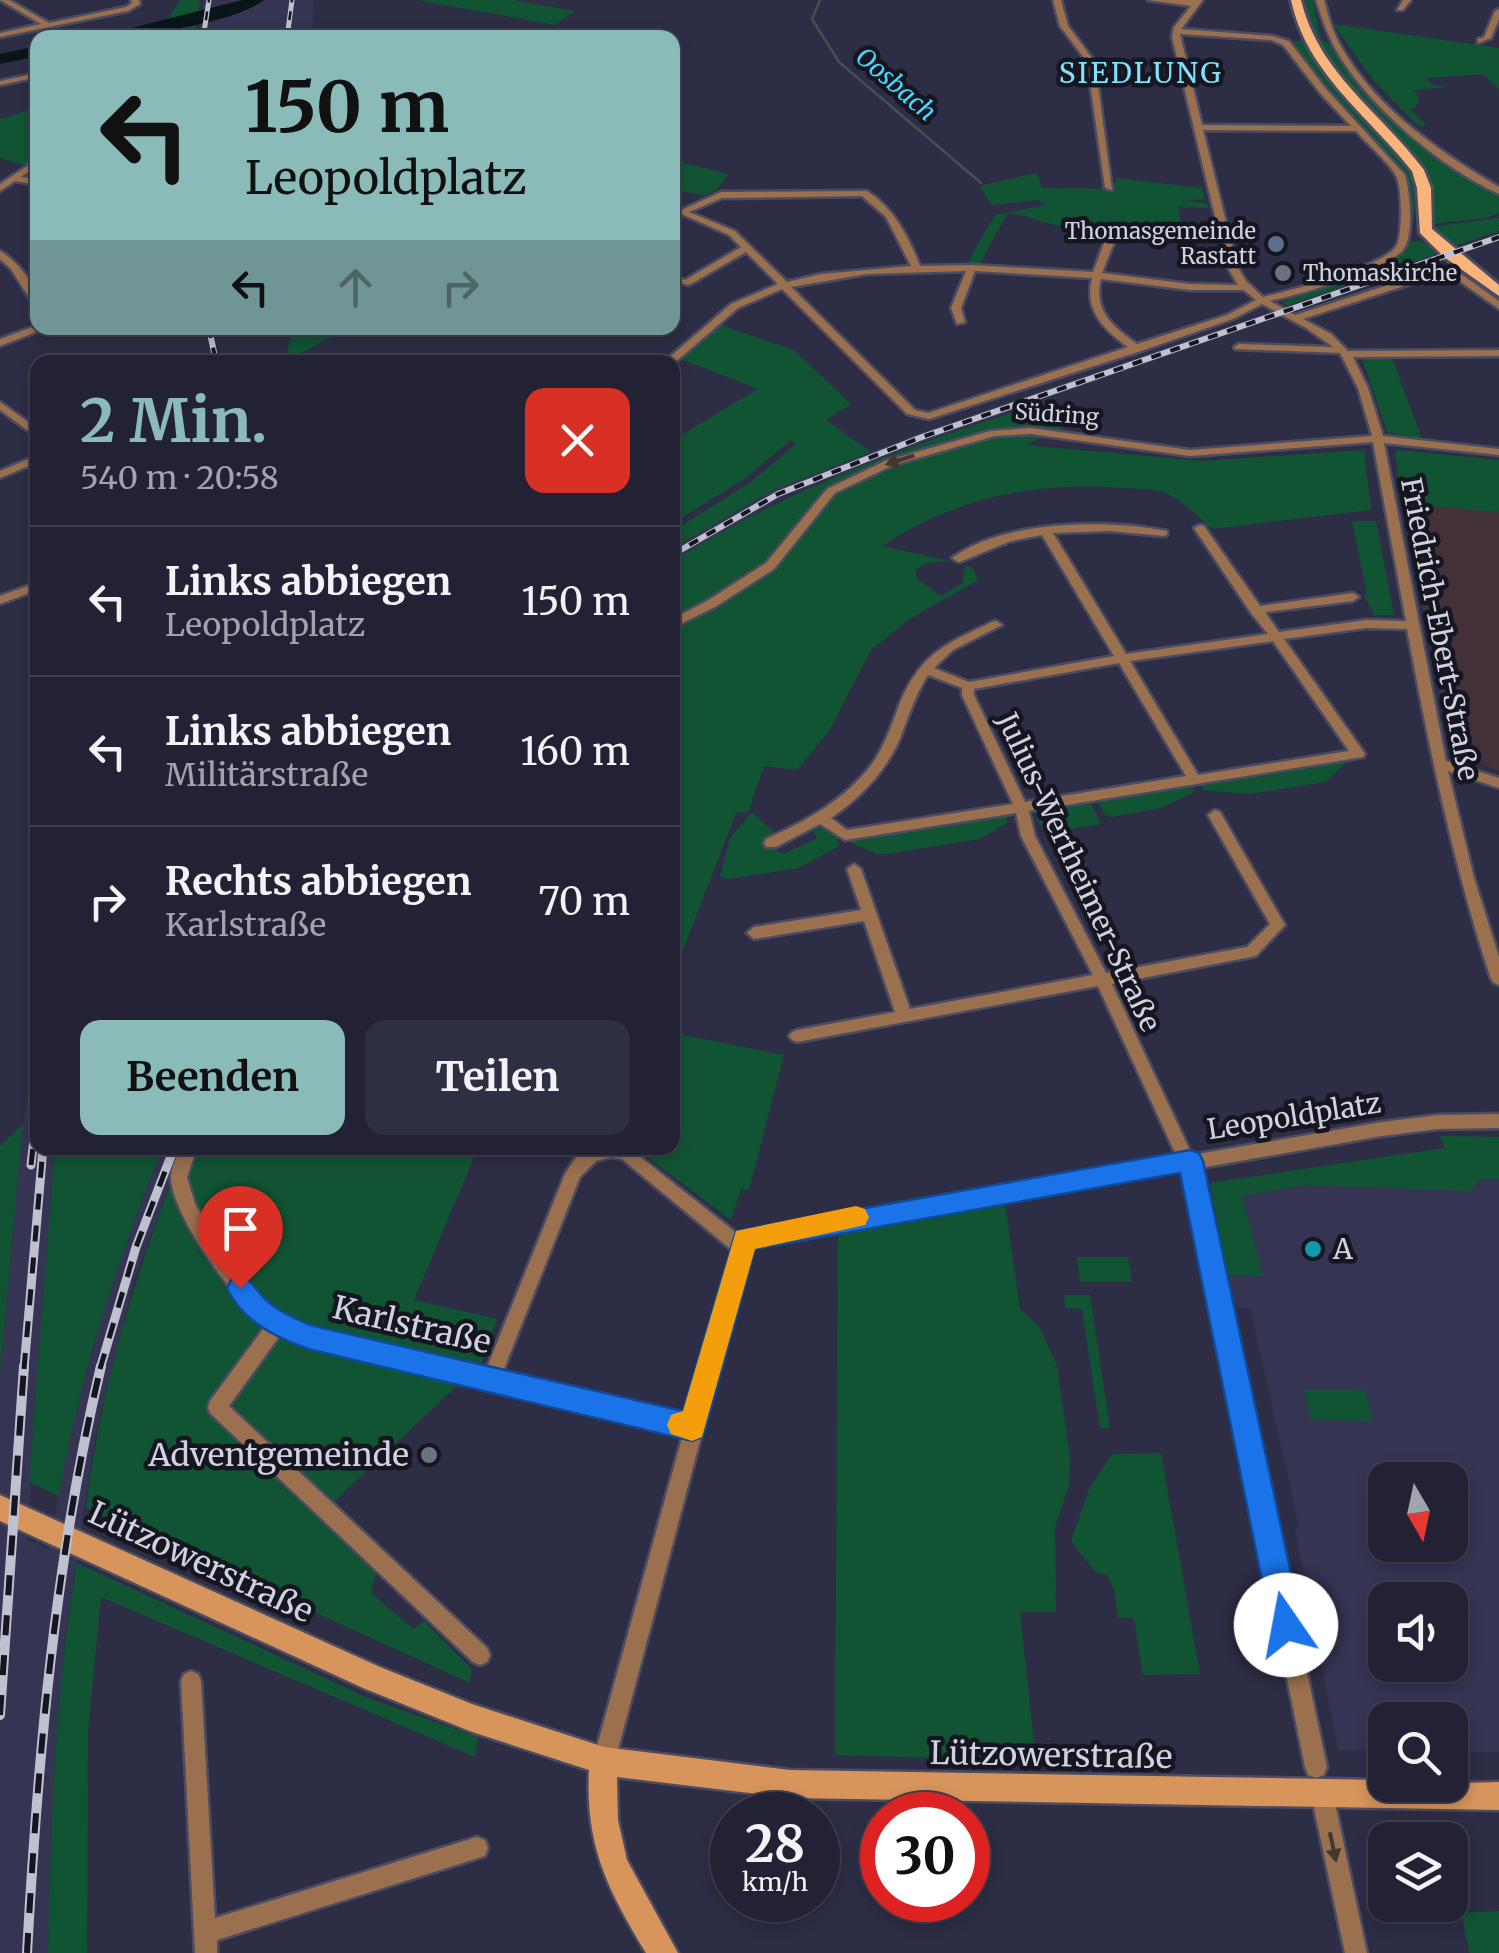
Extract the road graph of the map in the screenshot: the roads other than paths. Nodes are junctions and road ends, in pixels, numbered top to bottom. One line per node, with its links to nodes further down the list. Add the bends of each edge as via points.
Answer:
1 (4, 0): 11 (street)
2 (135, 0): 11 (street, via 128,8)
3 (1057, 0): 23 (street, via 1064,26 1091,62)
4 (1152, 0): 8 (street)
5 (1296, 0): 37 (main road, via 1321,60 1418,170 1429,237)
6 (1320, 0): 24 (street, via 1329,32 1387,107 1459,168)
7 (1407, 0): 9 (street)
8 (1198, 2): 12 (street)
9 (1400, 8)
10 (1499, 11): 14 (street)
11 (47, 25): 13 (street)
12 (1176, 31): 17 (street); 18 (street, via 1286,43)
13 (0, 35)
14 (1482, 41)
15 (30, 77): 16 (street)
16 (0, 83)
17 (1198, 128): 18 (street); 35 (street, via 1232,266)
18 (1357, 129): 38 (street, via 1401,175 1404,239 1378,263)
19 (30, 166): 20 (street)
20 (12, 178): 21 (street); 22 (street)
21 (30, 181)
22 (0, 188)
23 (1109, 188)
24 (1499, 190)
25 (1112, 236): 30 (street)
26 (747, 248): 29 (street, via 723,228 681,212 721,195 864,194 909,248); 32 (street); 33 (street)
27 (0, 254): 36 (street)
28 (972, 268): 29 (street); 30 (street); 41 (street, via 956,308)
29 (917, 269): 33 (street)
30 (1096, 275): 35 (street); 45 (street, via 1092,306 1099,321)
31 (680, 281): 32 (street)
32 (686, 283): 34 (street)
33 (783, 284): 45 (street, via 911,412 937,415); 48 (street, via 710,323)
34 (700, 288)
35 (1247, 288): 38 (street)
36 (30, 291)
37 (1499, 292)
38 (1265, 299): 40 (street); 45 (street)
39 (1499, 306): 40 (street, via 1452,273 1433,272)
40 (1295, 318): 46 (street)
41 (960, 322)
42 (30, 331): 43 (street)
43 (0, 343)
44 (1239, 347): 46 (street)
45 (1136, 349)
46 (1344, 352): 47 (street); 51 (street, Friedrich-Ebert-Straße)
47 (1499, 353)
48 (676, 355)
49 (0, 404): 50 (street)
50 (30, 428)
51 (1376, 439): 52 (street, Südring); 63 (street, Südring, one-way to 63, via 1221,453 1031,431 994,433 889,463 830,491 770,566); 64 (street, Friedrich-Ebert-Straße)
52 (1499, 452)
53 (30, 462): 54 (street)
54 (0, 475)
55 (1200, 528): 62 (street)
56 (1046, 531): 57 (street, via 1103,526); 58 (street); 67 (street)
57 (1163, 533)
58 (958, 558)
59 (30, 589): 61 (street)
60 (1353, 596): 62 (street)
61 (0, 600)
62 (1255, 610): 66 (street)
63 (680, 620)
64 (1412, 625): 66 (street, Julius-Wertheimer-Straße); 70 (street, Friedrich-Ebert-Straße)
65 (996, 626): 68 (street, via 950,647)
66 (1276, 636): 67 (street, Julius-Wertheimer-Straße); 71 (street, via 1358,754)
67 (1123, 658): 69 (street, Julius-Wertheimer-Straße); 71 (street)
68 (925, 669): 69 (street); 75 (street, via 879,764)
69 (968, 686): 73 (street, Julius-Wertheimer-Straße)
70 (1440, 764): 72 (street); 81 (street, Friedrich-Ebert-Straße, via 1463,867)
71 (1195, 780): 73 (street)
72 (1499, 784)
73 (1022, 808): 75 (street, via 845,835); 80 (street, Julius-Wertheimer-Straße, via 1028,836)
74 (1215, 815): 80 (street, via 1277,928 1247,953)
75 (823, 820): 76 (street)
76 (770, 844)
77 (854, 869): 78 (street)
78 (867, 915): 79 (street); 82 (street)
79 (754, 932)
80 (1102, 979): 82 (street); 88 (street, Julius-Wertheimer-Straße)
81 (1499, 979)
82 (904, 1016): 83 (street)
83 (797, 1036)
84 (1499, 1122): 88 (street, Leopoldplatz, via 1382,1129)
85 (187, 1155): 90 (street, via 180,1190 256,1307)
86 (592, 1155): 91 (street, via 578,1164)
87 (626, 1155): 89 (street)
88 (1189, 1161): 89 (street, Leopoldplatz); 97 (street, Julius-Wertheimer-Straße)
89 (743, 1243): 92 (street)
90 (278, 1324): 91 (street, Karlstraße); 94 (street, via 217,1406)
91 (491, 1380): 92 (street, Karlstraße)
92 (692, 1427): 96 (street)
93 (0, 1508): 96 (main road, Lützowerstraße, via 373,1678)
94 (480, 1655)
95 (190, 1681): 100 (street)
96 (604, 1761): 97 (main road, Lützowerstraße, via 790,1784); 101 (main road, via 600,1820 606,1849)
97 (1319, 1781): 98 (main road, Lützowerstraße); 102 (street, Julius-Wertheimer-Straße, one-way to 102)
98 (1499, 1796)
99 (476, 1848): 100 (street)
100 (206, 1942)
101 (663, 1953)
102 (1356, 1953)

